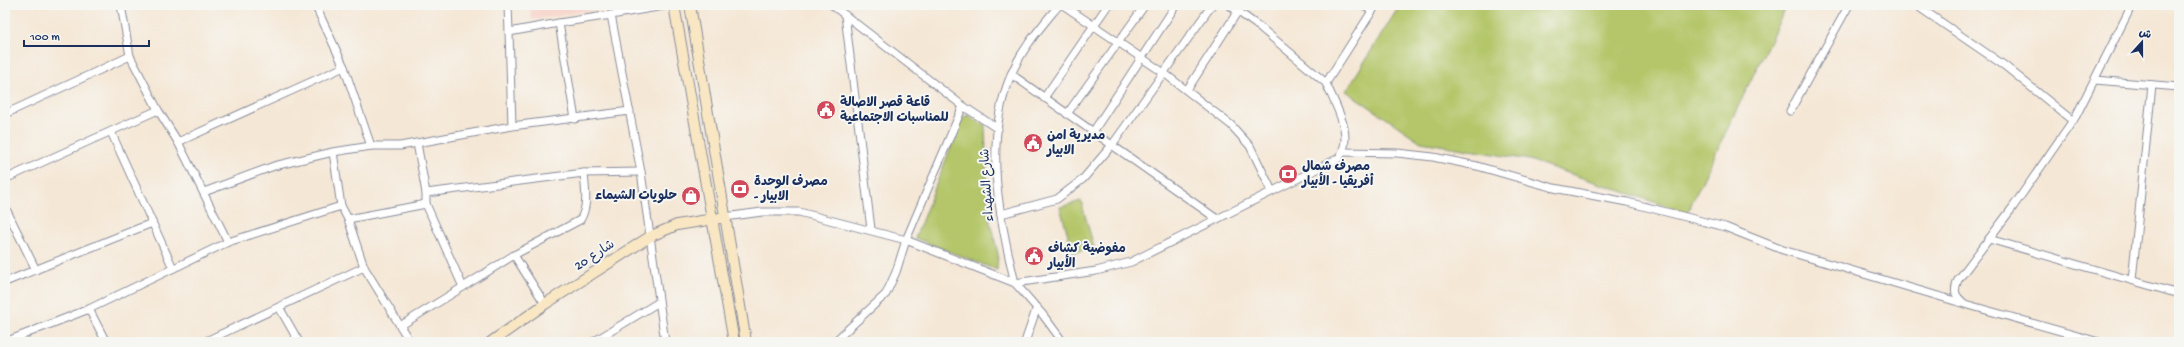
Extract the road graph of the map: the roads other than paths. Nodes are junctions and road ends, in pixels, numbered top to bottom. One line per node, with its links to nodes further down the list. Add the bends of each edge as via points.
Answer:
1 (121, 5): 27 (street)
2 (317, 5): 29 (street)
3 (508, 5): 25 (street)
4 (669, 5): 21 (street)
5 (674, 5): 69 (street)
6 (690, 5): 66 (street)
7 (832, 5): 22 (street)
8 (1059, 5): 31 (street, شارع الشهداء, via 1025,48)
9 (1063, 5): 24 (street)
10 (1108, 5): 24 (street)
11 (1145, 5): 26 (street)
12 (1176, 5): 28 (street)
13 (1212, 5): 30 (street)
14 (1229, 5): 20 (street)
15 (1363, 5): 19 (street)
16 (1849, 5): 41 (street)
17 (1916, 5): 45 (street, via 2005,66)
18 (2132, 5): 32 (street)
19 (1374, 8): 33 (street)
20 (1238, 11): 33 (street); 36 (street)
21 (611, 15): 23 (street); 40 (street)
22 (845, 15): 38 (street); 71 (street)
23 (559, 23): 25 (street); 44 (street)
24 (1093, 26): 26 (street); 37 (street)
25 (509, 32): 46 (street)
26 (1118, 43): 28 (street); 43 (street)
27 (130, 56): 39 (street); 42 (street)
28 (1142, 58): 30 (street); 49 (street)
29 (344, 67): 50 (street); 53 (street)
30 (1164, 73): 36 (street); 52 (street)
31 (1011, 74): 37 (street); 47 (street, شارع الشهداء, via 1002,101)
32 (2095, 80): 34 (street); 45 (street)
33 (1326, 83): 55 (street, via 1344,129)
34 (2152, 85): 35 (street); 80 (street)
35 (2179, 87)
36 (1187, 90): 59 (street, via 1232,125 1250,146)
37 (1044, 98): 43 (street)
38 (963, 106): 47 (street); 74 (street)
39 (158, 110): 48 (street); 50 (street)
40 (630, 111): 44 (street); 56 (street)
41 (1790, 111)
42 (5, 114)
43 (1067, 114): 49 (street)
44 (575, 119): 46 (street)
45 (2073, 121): 73 (street)
46 (512, 126): 51 (street)
47 (998, 129): 65 (street, شارع الشهداء, via 995,154)
48 (111, 132): 58 (street); 70 (street)
49 (1093, 132): 52 (street)
50 (178, 142): 60 (street)
51 (418, 143): 53 (street); 61 (street)
52 (1112, 145): 65 (street, via 1083,179 1056,199); 68 (street)
53 (371, 146): 54 (street)
54 (333, 152): 60 (street, via 274,166); 63 (street)
55 (1343, 152): 59 (street, via 1339,158); 87 (street, via 1433,157 1477,166 1554,188 1725,226 1783,250)
56 (641, 172): 57 (street); 72 (street)
57 (584, 173): 61 (street); 76 (street, via 585,213 580,220)
58 (5, 179)
59 (1272, 191): 68 (street)
60 (204, 192): 75 (street)
61 (426, 193): 62 (street)
62 (426, 204): 67 (street); 83 (street)
63 (341, 206): 67 (street); 75 (street)
64 (5, 207): 79 (street)
65 (1001, 214): 82 (street, شارع الشهداء, via 1003,235)
66 (725, 217): 69 (street, شارع 20); 71 (street, via 762,212 799,212); 103 (street)
67 (348, 219): 77 (street)
68 (1217, 219): 82 (street, via 1131,262 1096,271)
69 (713, 220): 72 (street, شارع 20, via 677,225); 102 (street)
70 (152, 222): 78 (street); 79 (street)
71 (871, 229): 74 (street)
72 (651, 236): 85 (street); 86 (street, شارع 20)
73 (1988, 239): 80 (street); 87 (street, via 1954,289 1956,297)
74 (906, 240): 82 (street); 104 (street, via 886,294)
75 (228, 242): 78 (street)
76 (514, 255): 83 (street); 86 (street)
77 (364, 267): 88 (street); 91 (street)
78 (173, 268): 90 (street)
79 (36, 270): 81 (street)
80 (2132, 280): 84 (street)
81 (5, 282)
82 (1015, 283): 89 (street)
83 (463, 287): 91 (street)
84 (2179, 294)
85 (659, 302): 92 (street); 101 (street)
86 (545, 304): 93 (street, شارع 20)
87 (1965, 304): 107 (street)
88 (279, 307): 96 (street); 97 (street)
89 (1037, 307): 105 (street); 106 (street)
90 (89, 309): 94 (street); 95 (street)
91 (400, 326): 98 (street)
92 (607, 334): 99 (street); 100 (street)
93 (495, 341)
94 (5, 342)
95 (106, 342)
96 (204, 342)
97 (299, 342)
98 (410, 342)
99 (593, 342)
100 (608, 342)
101 (665, 342)
102 (734, 342)
103 (746, 342)
104 (834, 342)
105 (1025, 342)
106 (1063, 342)
107 (2099, 342)

